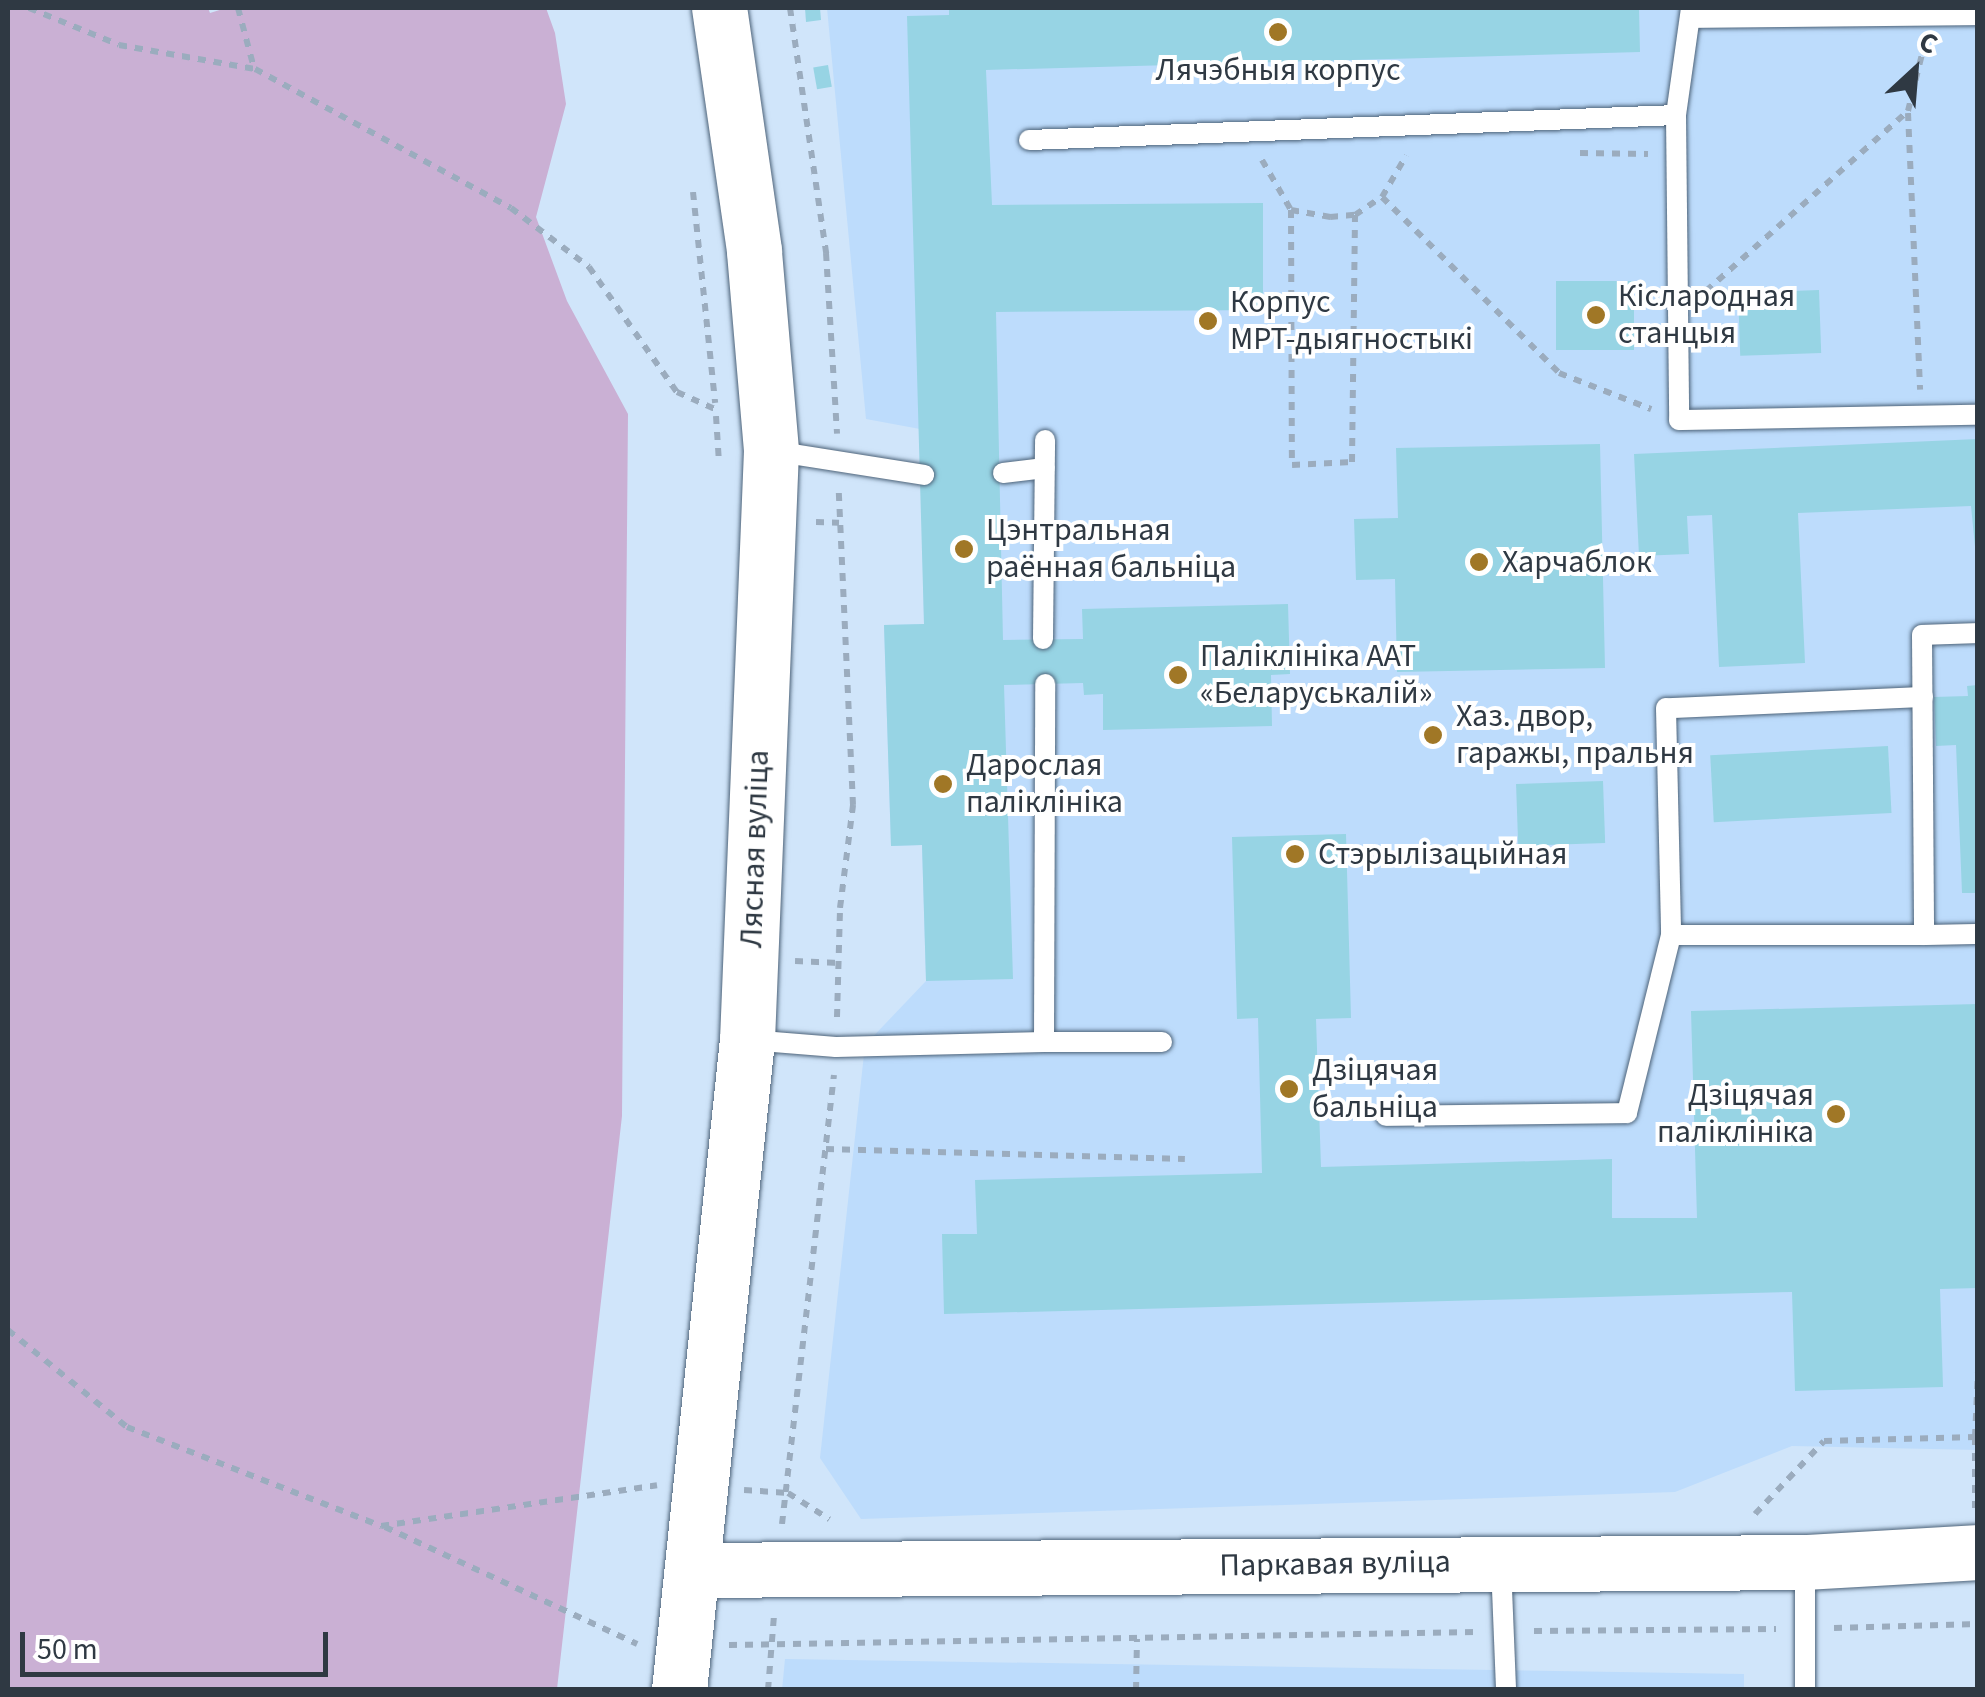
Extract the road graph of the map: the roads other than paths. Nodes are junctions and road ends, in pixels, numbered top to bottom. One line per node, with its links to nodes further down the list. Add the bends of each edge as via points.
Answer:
1 (719, 8): 8 (main road, Лясная вуліца, via 754,250)
2 (1692, 13): 3 (lane); 4 (lane)
3 (1978, 15)
4 (1676, 115): 5 (lane); 6 (lane, via 1680,420)
5 (1029, 140)
6 (1978, 415)
7 (1045, 440): 9 (lane)
8 (771, 450): 11 (lane); 19 (main road, Лясная вуліца)
9 (1046, 468): 10 (lane); 13 (lane)
10 (1003, 473)
11 (924, 474)
12 (1978, 633): 15 (lane, via 1922,636)
13 (1043, 640)
14 (1044, 684): 20 (lane)
15 (1923, 698): 17 (lane, via 1666,708); 18 (lane)
16 (1978, 934): 18 (lane)
17 (1671, 935): 18 (lane); 22 (lane, via 1628,1113)
18 (1924, 935)
19 (747, 1040): 20 (lane, via 836,1047); 26 (main road, Лясная вуліца)
20 (1044, 1042): 21 (lane)
21 (1162, 1042)
22 (1386, 1116)
23 (1976, 1529): 25 (main road, Паркавая вуліца)
24 (1501, 1562): 25 (main road, Паркавая вуліца); 26 (main road, Паркавая вуліца); 28 (lane)
25 (1805, 1562): 29 (lane)
26 (693, 1570): 27 (main road, Лясная вуліца)
27 (679, 1690)
28 (1506, 1690)
29 (1805, 1690)

